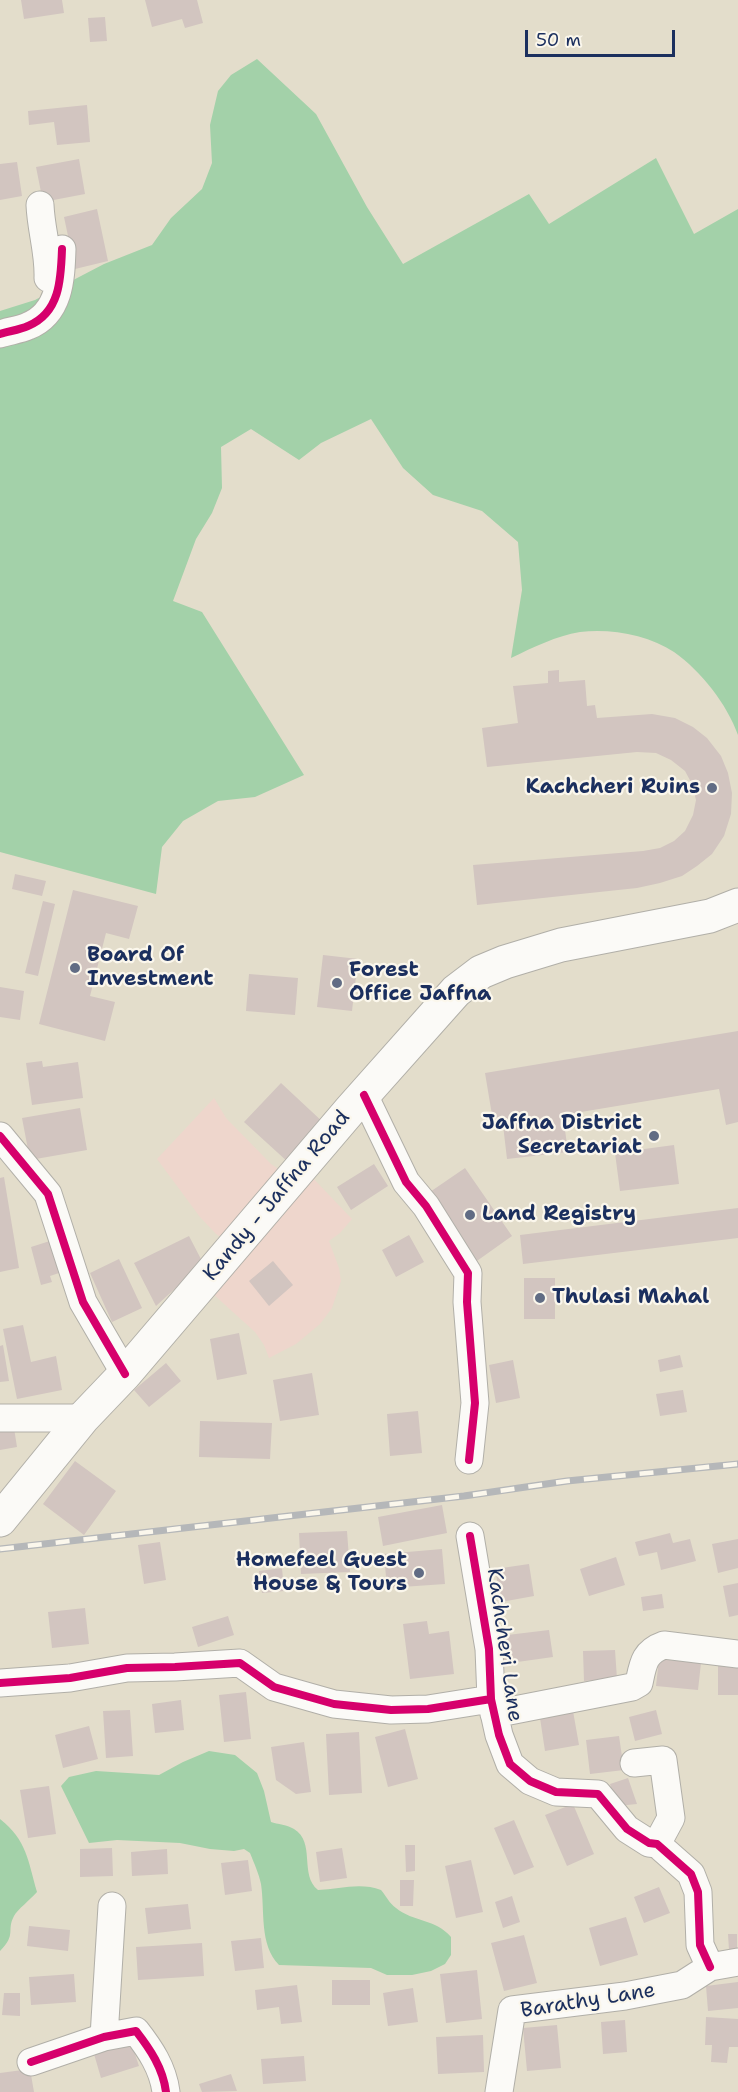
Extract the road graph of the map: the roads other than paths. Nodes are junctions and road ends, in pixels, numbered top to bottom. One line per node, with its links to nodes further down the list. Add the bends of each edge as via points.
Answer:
1 (40, 205): 3 (street, via 48,283)
2 (62, 249): 3 (street)
3 (56, 299): 4 (street, via 48,312 29,326)
4 (0, 334)
5 (738, 904): 6 (highway, Kandy - Jaffna Road, via 710,916 561,945 481,972 456,992)
6 (364, 1095): 8 (highway, Kandy - Jaffna Road); 11 (street, via 406,1182 426,1206 468,1273 475,1403)
7 (0, 1136): 8 (street, via 48,1194 83,1302)
8 (125, 1374): 10 (highway, Kandy - Jaffna Road)
9 (0, 1418): 10 (street)
10 (84, 1418): 12 (highway, Kandy - Jaffna Road)
11 (469, 1460)
12 (0, 1520)
13 (470, 1536): 16 (street, Kachcheri Lane, via 489,1649)
14 (738, 1654): 16 (street, via 664,1645 653,1649 644,1662 639,1683 632,1687)
15 (0, 1683): 16 (street, via 70,1678 127,1668 240,1663 274,1687 334,1704 391,1710)
16 (493, 1707): 18 (street, Kachcheri Lane, via 510,1764 530,1781 556,1792 598,1794 627,1829)
17 (634, 1762): 18 (street, via 663,1761 671,1818)
18 (657, 1844): 21 (street, Kachcheri Lane, via 691,1874 698,1892 700,1945)
19 (112, 1905): 22 (street)
20 (738, 1962): 21 (street, Barathy Lane)
21 (710, 1966): 25 (street, Barathy Lane, via 682,1985 512,2010)
22 (104, 2037): 23 (street); 24 (street, via 136,2031 152,2052)
23 (31, 2062)
24 (166, 2092)
25 (499, 2092)

